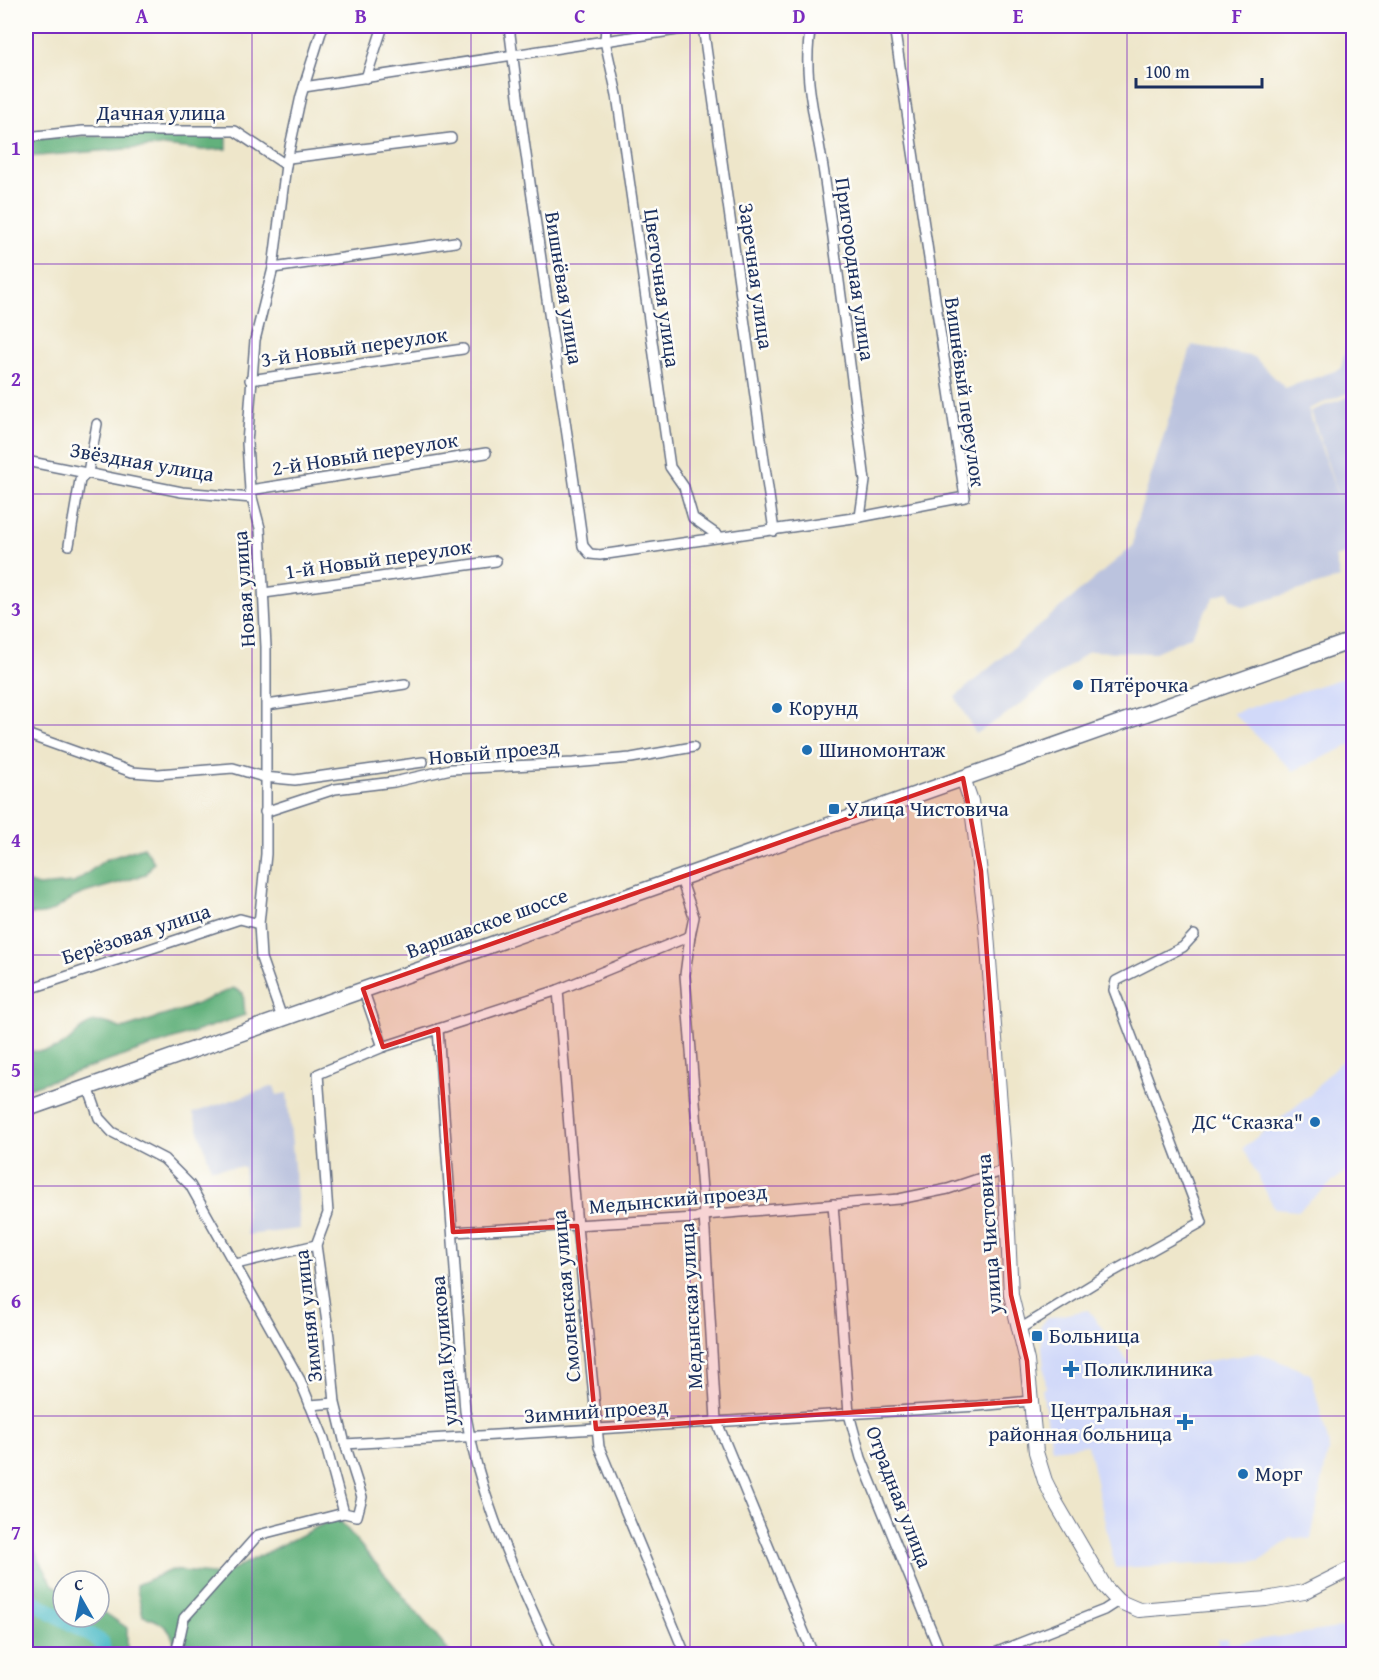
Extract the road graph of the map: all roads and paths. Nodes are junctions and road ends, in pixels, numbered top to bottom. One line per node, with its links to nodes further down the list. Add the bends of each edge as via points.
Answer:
1 (323, 26): 11 (street, Новая улица)
2 (383, 26): 10 (street)
3 (508, 26): 9 (street, Вишнёвая улица)
4 (606, 26): 8 (street, Цветочная улица)
5 (702, 26): 8 (street); 25 (street, Заречная улица)
6 (811, 26): 24 (street, Пригородная улица, via 806,50 808,86 824,171 865,481)
7 (894, 26): 24 (street, Вишнёвый переулок, via 964,498)
8 (605, 41): 9 (street); 26 (street, Цветочная улица, via 617,95 670,467 684,487 693,518)
9 (512, 57): 10 (street); 28 (street, Вишнёвая улица, via 583,546)
10 (366, 78): 11 (street)
11 (304, 87): 14 (street, Новая улица)
12 (26, 137): 14 (street, Дачная улица, via 83,131 235,131)
13 (451, 138): 14 (street)
14 (287, 162): 16 (street, Новая улица)
15 (455, 242): 16 (street)
16 (273, 268): 18 (street, Новая улица, via 255,340)
17 (463, 349): 18 (street, 3-й Новый переулок)
18 (250, 380): 23 (street, Новая улица, via 247,443)
19 (97, 424): 22 (street)
20 (486, 453): 23 (street, 2-й Новый переулок)
21 (26, 461): 22 (street, Звёздная улица)
22 (88, 472): 23 (street, Звёздная улица, via 182,492); 27 (street, via 80,480)
23 (251, 494): 30 (street, Новая улица, via 260,528)
24 (861, 517): 25 (street, Вишнёвый переулок)
25 (774, 531): 26 (street, Вишнёвый переулок)
26 (720, 537): 28 (street, Вишнёвый переулок)
27 (69, 545)
28 (590, 554)
29 (496, 561): 30 (street, 1-й Новый переулок)
30 (264, 593): 33 (street, Новая улица)
31 (1353, 640): 38 (main road, Варшавское шоссе)
32 (405, 684): 33 (street)
33 (267, 705): 37 (street, Новая улица)
34 (26, 734): 37 (street, via 139,774 233,768)
35 (693, 747): 39 (street, Новый проезд, via 631,758 451,769 394,782 335,789)
36 (423, 762): 37 (street, via 322,778)
37 (264, 777): 39 (street, Новая улица)
38 (963, 778): 40 (main road, Варшавское шоссе); 52 (street, улица Чистовича, via 971,801 981,871)
39 (265, 812): 41 (street, Новая улица, via 266,854)
40 (680, 876): 43 (street, Медынская улица, via 694,917); 44 (main road, Варшавское шоссе)
41 (259, 924): 45 (street, Берёзовая улица, via 240,919); 47 (street, Новая улица, via 263,966)
42 (1194, 935): 59 (street, via 1183,947 1116,981 1114,990 1202,1222)
43 (690, 936): 46 (street); 54 (street, Медынская улица, via 685,975)
44 (363, 989): 47 (main road, Варшавское шоссе); 49 (street)
45 (26, 990)
46 (558, 990): 48 (street); 55 (street, Смоленская улица)
47 (282, 1018): 50 (main road, Варшавское шоссе)
48 (438, 1029): 49 (street); 56 (street, улица Куликова)
49 (383, 1047): 57 (street, Зимняя улица, via 318,1074 328,1213)
50 (88, 1087): 51 (main road, Варшавское шоссе); 58 (street, via 99,1118 112,1132 164,1159 190,1185)
51 (26, 1109)
52 (1005, 1170): 53 (street, Медынский проезд, via 948,1189 898,1199); 59 (street, улица Чистовича, via 1011,1295)
53 (834, 1204): 54 (street, Медынский проезд); 63 (street, Отрадная улица)
54 (704, 1215): 55 (street, Медынский проезд); 64 (street, Медынская улица)
55 (577, 1226): 56 (street, Медынский проезд); 65 (street, Смоленская улица)
56 (453, 1232): 66 (street, улица Куликова)
57 (316, 1245): 58 (street); 61 (street, Зимняя улица)
58 (237, 1264): 62 (street)
59 (1018, 1330): 60 (street, улица Чистовича, via 1027,1360)
60 (1030, 1401): 63 (street, Зимний проезд); 70 (street, улица Чистовича, via 1036,1452 1045,1481 1105,1587)
61 (335, 1403): 62 (street); 67 (street, Зимняя улица)
62 (310, 1404): 68 (street)
63 (849, 1414): 64 (street, Зимний проезд); 75 (street, Отрадная улица, via 861,1458)
64 (716, 1420): 65 (street, Зимний проезд); 74 (street, Медынская улица)
65 (596, 1429): 66 (street, Зимний проезд); 73 (street, Смоленская улица, via 599,1447)
66 (469, 1437): 67 (street, Зимний проезд); 72 (street, улица Куликова, via 493,1524)
67 (345, 1444): 68 (street, Зимняя улица, via 362,1497 357,1516)
68 (344, 1513): 71 (street, via 258,1535 184,1618)
69 (1353, 1567): 70 (street, via 1304,1592 1266,1599 1139,1610)
70 (1118, 1601): 76 (street)
71 (176, 1654)
72 (552, 1654)
73 (685, 1654)
74 (813, 1654)
75 (941, 1654)
76 (992, 1654)

